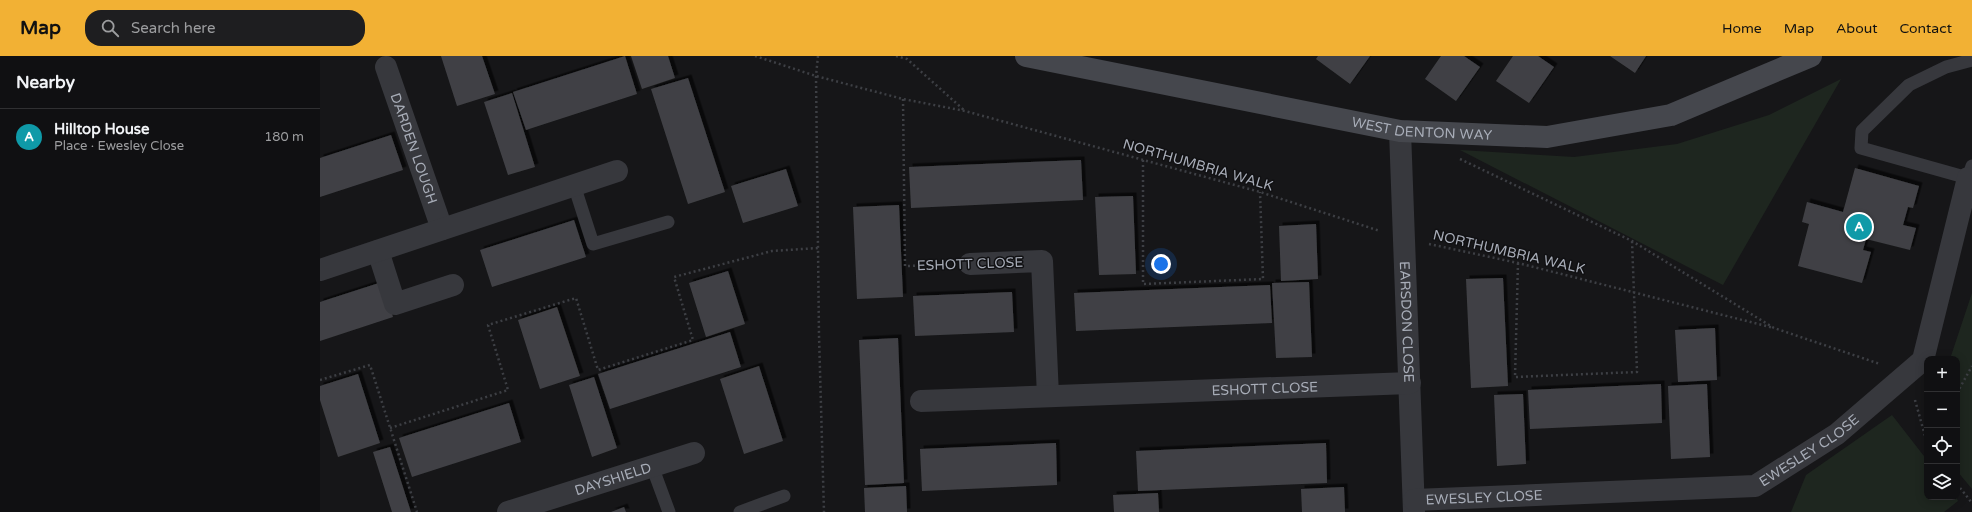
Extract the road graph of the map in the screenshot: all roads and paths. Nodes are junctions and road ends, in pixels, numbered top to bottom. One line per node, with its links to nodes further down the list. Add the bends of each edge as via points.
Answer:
1 (755, 56): 8 (path, NORTHUMBRIA WALK)
2 (818, 56): 8 (path)
3 (896, 56): 10 (path, via 907,59)
4 (1026, 56): 11 (street, WEST DENTON WAY)
5 (1811, 56): 11 (street, WEST DENTON WAY, via 1671,115 1547,137)
6 (1972, 60): 15 (lane, via 1946,66 1909,85 1862,131 1861,148)
7 (386, 67): 19 (street, DARDEN LOUGH)
8 (816, 76): 9 (path, NORTHUMBRIA WALK); 22 (path)
9 (903, 99): 10 (path, NORTHUMBRIA WALK); 25 (path, ESHOTT CLOSE, via 905,266)
10 (965, 111): 13 (path, NORTHUMBRIA WALK)
11 (1400, 131): 20 (street, EARSDON CLOSE)
12 (1456, 157): 21 (path)
13 (1143, 160): 17 (path, NORTHUMBRIA WALK); 17 (path, via 1143,284 1263,280)
14 (617, 171): 16 (street)
15 (1970, 172): 31 (street, EWESLEY CLOSE, via 1923,360)
16 (574, 185): 18 (lane, via 592,244); 19 (street)
17 (1260, 192): 20 (path, NORTHUMBRIA WALK)
18 (668, 222)
19 (442, 229): 23 (street)
20 (1404, 239): 24 (path, NORTHUMBRIA WALK); 33 (street, EARSDON CLOSE)
21 (1632, 240): 28 (path); 29 (path)
22 (818, 248): 37 (path, via 772,251 674,277 693,340 598,370 576,298 488,324 508,390); 50 (path)
23 (378, 251): 26 (street); 27 (street, via 395,304)
24 (1518, 263): 28 (path, NORTHUMBRIA WALK); 28 (path, via 1515,376 1637,372)
25 (970, 264): 35 (street, ESHOTT CLOSE, via 1042,261)
26 (320, 270)
27 (453, 285)
28 (1634, 292): 29 (path, NORTHUMBRIA WALK)
29 (1774, 328): 31 (path)
30 (1972, 366): 34 (path)
31 (1908, 373): 38 (path); 44 (street, EWESLEY CLOSE, via 1838,434 1755,486)
32 (320, 380): 37 (path, via 370,365)
33 (1410, 383): 35 (street, ESHOTT CLOSE); 44 (street, EARSDON CLOSE)
34 (1958, 392)
35 (1048, 396): 36 (street, ESHOTT CLOSE)
36 (921, 401)
37 (390, 428): 46 (path)
38 (1924, 432)
39 (694, 453): 40 (street, DAYSHIELD)
40 (652, 466): 45 (street, DAYSHIELD); 48 (lane)
41 (1960, 488): 43 (path)
42 (784, 496): 49 (lane)
43 (1972, 503)
44 (1414, 506)
45 (532, 508): 47 (street, DAYSHIELD)
46 (416, 512)
47 (508, 512)
48 (669, 512)
49 (740, 512)
50 (824, 512)

